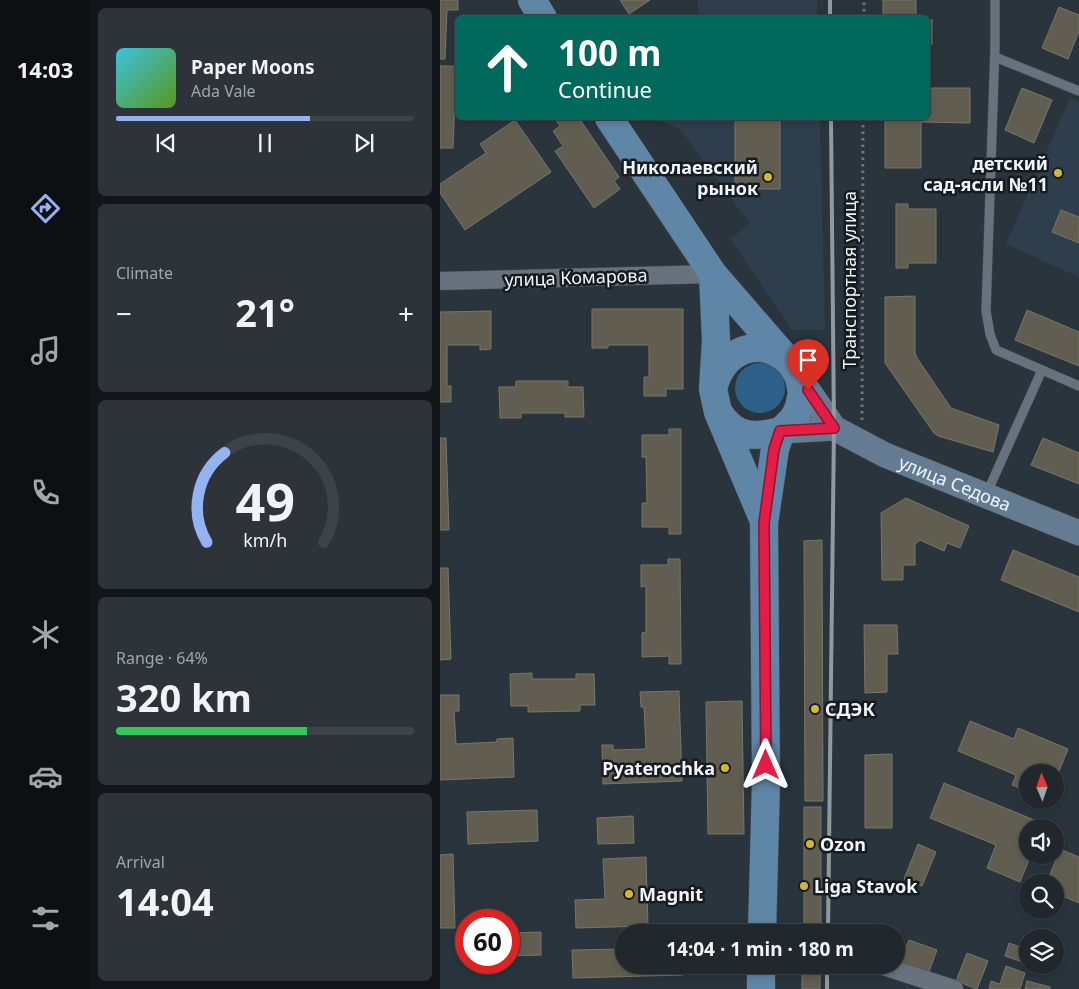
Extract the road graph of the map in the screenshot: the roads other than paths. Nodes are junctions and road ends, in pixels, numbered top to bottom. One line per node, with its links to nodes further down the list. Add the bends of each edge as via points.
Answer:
1 (532, 0): 3 (main road)
2 (995, 0): 4 (lane)
3 (541, 15)
4 (995, 57): 5 (lane); 10 (lane, via 986,311 996,350)
5 (1079, 91)
6 (611, 120): 7 (main road)
7 (713, 274): 8 (street, улица Комарова); 9 (main road); 12 (main road)
8 (440, 281)
9 (795, 370): 12 (main road, via 781,355 768,350 756,348 741,352 727,360 718,372); 13 (main road, улица Седова); 14 (main road, via 802,393 799,407 794,418)
10 (1042, 370): 11 (lane); 15 (lane)
11 (1079, 386)
12 (716, 401): 14 (main road, via 725,423 735,430 758,437); 16 (main road)
13 (834, 428): 14 (main road); 15 (main road, улица Седова, via 885,455)
14 (780, 431): 16 (main road, via 774,449)
15 (986, 495): 17 (main road, улица Седова)
16 (764, 523): 18 (main road, via 766,783)
17 (1079, 533)
18 (762, 924)
19 (905, 973): 22 (street)
20 (761, 974): 21 (main road)
21 (761, 989)
22 (954, 989)

